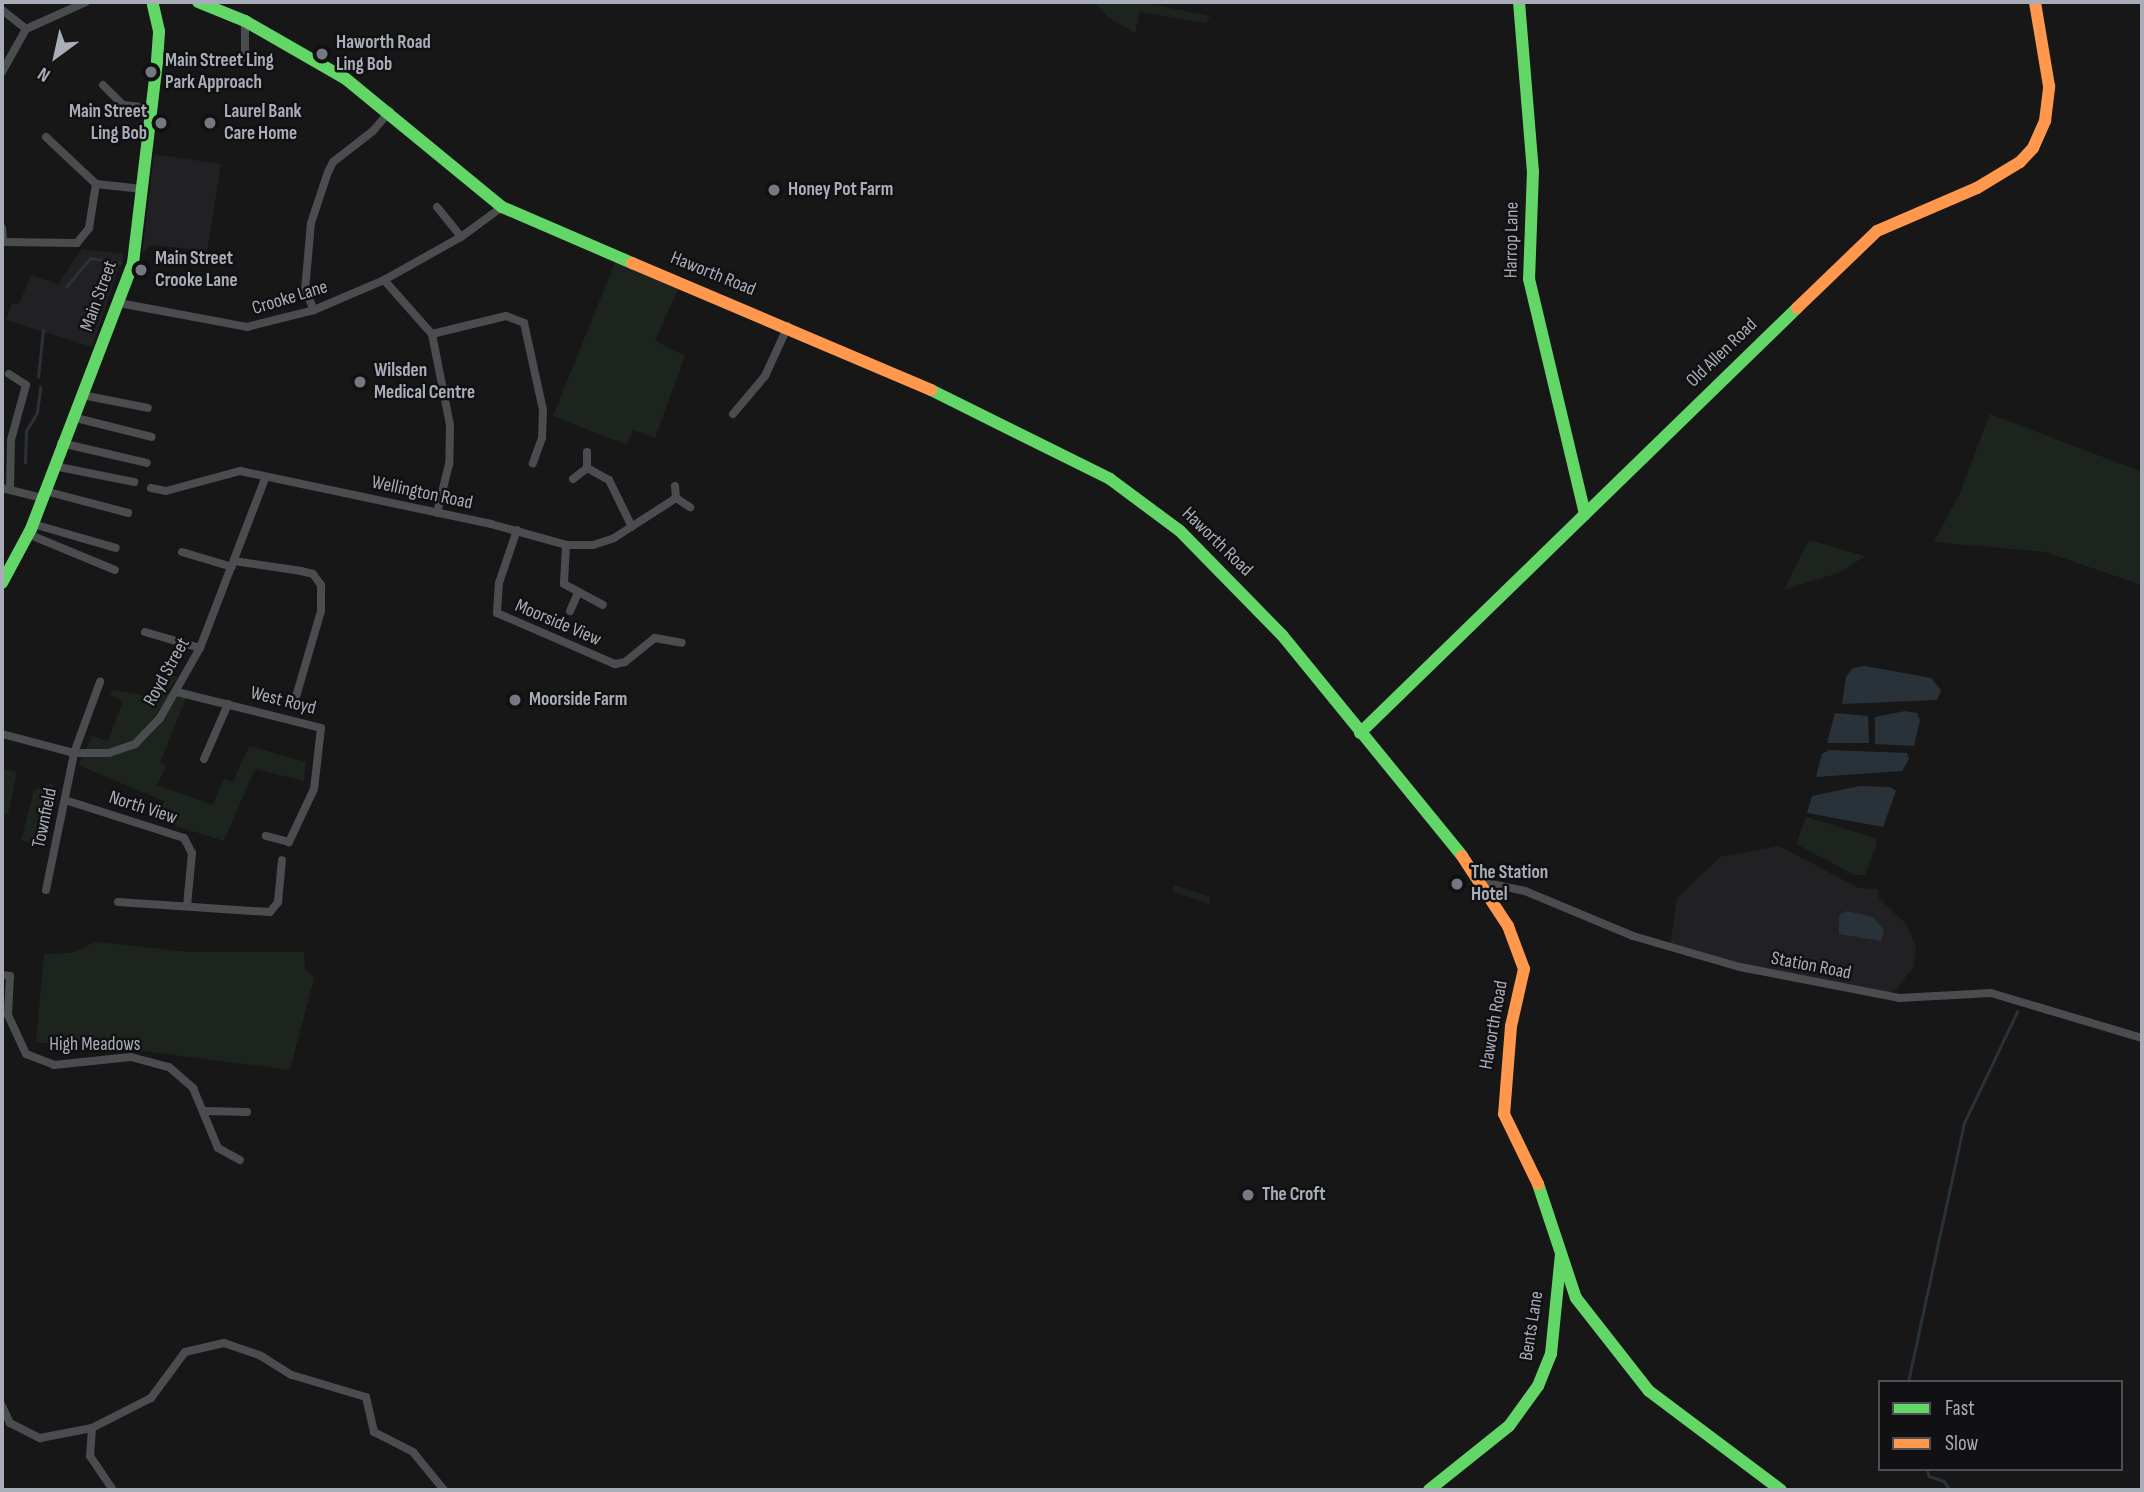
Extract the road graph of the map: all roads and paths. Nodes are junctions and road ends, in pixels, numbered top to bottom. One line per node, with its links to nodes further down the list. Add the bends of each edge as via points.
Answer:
1 (86, 2): 9 (street)
2 (139, 2): 6 (street)
3 (198, 2): 8 (street, Haworth Road)
4 (1519, 2): 51 (street, Harrop Lane, via 1533,172 1529,279)
5 (2035, 2): 51 (street, Old Allen Road, via 2049,86 2045,121 2033,148 2020,162 1977,188 1877,231)
6 (155, 3): 13 (street, Main Street, via 159,31)
7 (2, 10): 9 (street)
8 (245, 21): 10 (street); 14 (street, Haworth Road, via 312,58)
9 (26, 29): 11 (street)
10 (245, 58)
11 (2, 72)
12 (103, 85): 13 (street, via 123,105)
13 (153, 108): 17 (street, Main Street)
14 (390, 111): 19 (street, Haworth Road); 25 (street, via 373,131 333,162 328,172 311,223 305,290)
15 (46, 137): 16 (street)
16 (96, 184): 17 (street); 22 (street, via 89,228 77,243)
17 (143, 189): 24 (street, Main Street, via 133,263)
18 (438, 207): 21 (street)
19 (502, 207): 21 (street); 26 (street, Haworth Road)
20 (2, 228): 22 (street)
21 (461, 237): 23 (street, Crooke Lane)
22 (2, 243)
23 (384, 280): 25 (street, Crooke Lane); 27 (street)
24 (119, 303): 25 (street, Crooke Lane, via 247,327); 29 (street, Main Street)
25 (314, 310)
26 (788, 325): 31 (street, via 765,376); 73 (street, Haworth Road, via 1008,427 1152,506 1282,635)
27 (432, 334): 37 (street, via 506,316 524,323 543,410 542,438); 50 (street, via 450,425 449,464)
28 (9, 374): 44 (street, via 26,385 11,440)
29 (82, 395): 30 (street); 32 (street, Main Street)
30 (148, 408)
31 (733, 414)
32 (72, 418): 33 (street); 34 (street, Main Street)
33 (152, 437)
34 (61, 443): 36 (street); 38 (street, Main Street)
35 (587, 452): 39 (street)
36 (147, 463)
37 (533, 463)
38 (54, 466): 42 (street); 46 (street, Main Street)
39 (587, 468): 41 (street); 52 (street, via 609,480)
40 (265, 479): 45 (street, Wellington Road, via 240,471 166,491); 50 (street, Wellington Road, via 286,479); 60 (street, Royd Street)
41 (573, 479)
42 (134, 482)
43 (675, 486): 47 (street)
44 (6, 487): 46 (street)
45 (150, 488)
46 (44, 495): 49 (street); 53 (street, Main Street)
47 (676, 498): 48 (street); 52 (street, Wellington Road)
48 (690, 507)
49 (128, 513)
50 (437, 513): 54 (street, Wellington Road)
51 (1585, 514): 73 (street, Old Allen Road)
52 (632, 527): 56 (street, Wellington Road, via 593,545)
53 (30, 529): 55 (street); 59 (street); 62 (street, Main Street)
54 (517, 530): 56 (street, Wellington Road); 67 (street, Moorside View, via 499,583 497,614 615,664 625,663 654,638)
55 (84, 539): 57 (street); 59 (street)
56 (566, 545): 63 (street, via 563,580)
57 (116, 548)
58 (182, 552): 60 (street)
59 (80, 555): 61 (street)
60 (233, 564): 68 (street, Royd Street); 71 (street, via 301,570 313,574 321,585 321,611)
61 (115, 570)
62 (2, 583)
63 (579, 593): 64 (street); 65 (street)
64 (603, 605)
65 (570, 611)
66 (145, 632): 68 (street)
67 (682, 643)
68 (200, 648): 70 (street, Royd Street)
69 (100, 682): 75 (street, Townfield)
70 (177, 692): 72 (street, West Royd); 75 (street, Royd Street, via 135,744 109,753)
71 (295, 700)
72 (228, 704): 76 (street); 78 (street, West Royd, via 321,728 314,789 289,842)
73 (1360, 733): 80 (street, Haworth Road)
74 (2, 734): 75 (street, Royd Street)
75 (74, 753): 77 (street, Townfield)
76 (204, 759)
77 (65, 800): 81 (street, Townfield); 83 (street, North View, via 184,838 192,853)
78 (266, 836)
79 (282, 860): 83 (street, via 278,902 270,912)
80 (1482, 882): 86 (street, Station Road, via 1525,891 1633,936 1740,967 1899,998 1991,993); 90 (street, Haworth Road, via 1517,946 1524,969 1511,1026 1504,1114)
81 (46, 890)
82 (118, 902): 83 (street)
83 (187, 906)
84 (2, 975): 85 (street, via 10,976)
85 (5, 1016): 87 (street, High Meadows, via 19,1048 35,1059 54,1065 131,1057 149,1061 186,1079)
86 (2142, 1038)
87 (205, 1111): 88 (street); 89 (street, High Meadows, via 218,1148)
88 (247, 1112)
89 (240, 1160)
90 (1562, 1243): 95 (street, Bents Lane, via 1554,1339 1544,1376 1509,1426); 96 (street, Haworth Road, via 1576,1298 1649,1391)
91 (2, 1406): 92 (street, via 9,1423 40,1438)
92 (92, 1428): 93 (street, via 90,1456); 94 (street, via 151,1398 185,1352 224,1343 261,1356 292,1375 366,1397 374,1432 413,1452)
93 (113, 1490)
94 (444, 1490)
95 (1429, 1490)
96 (1781, 1490)

